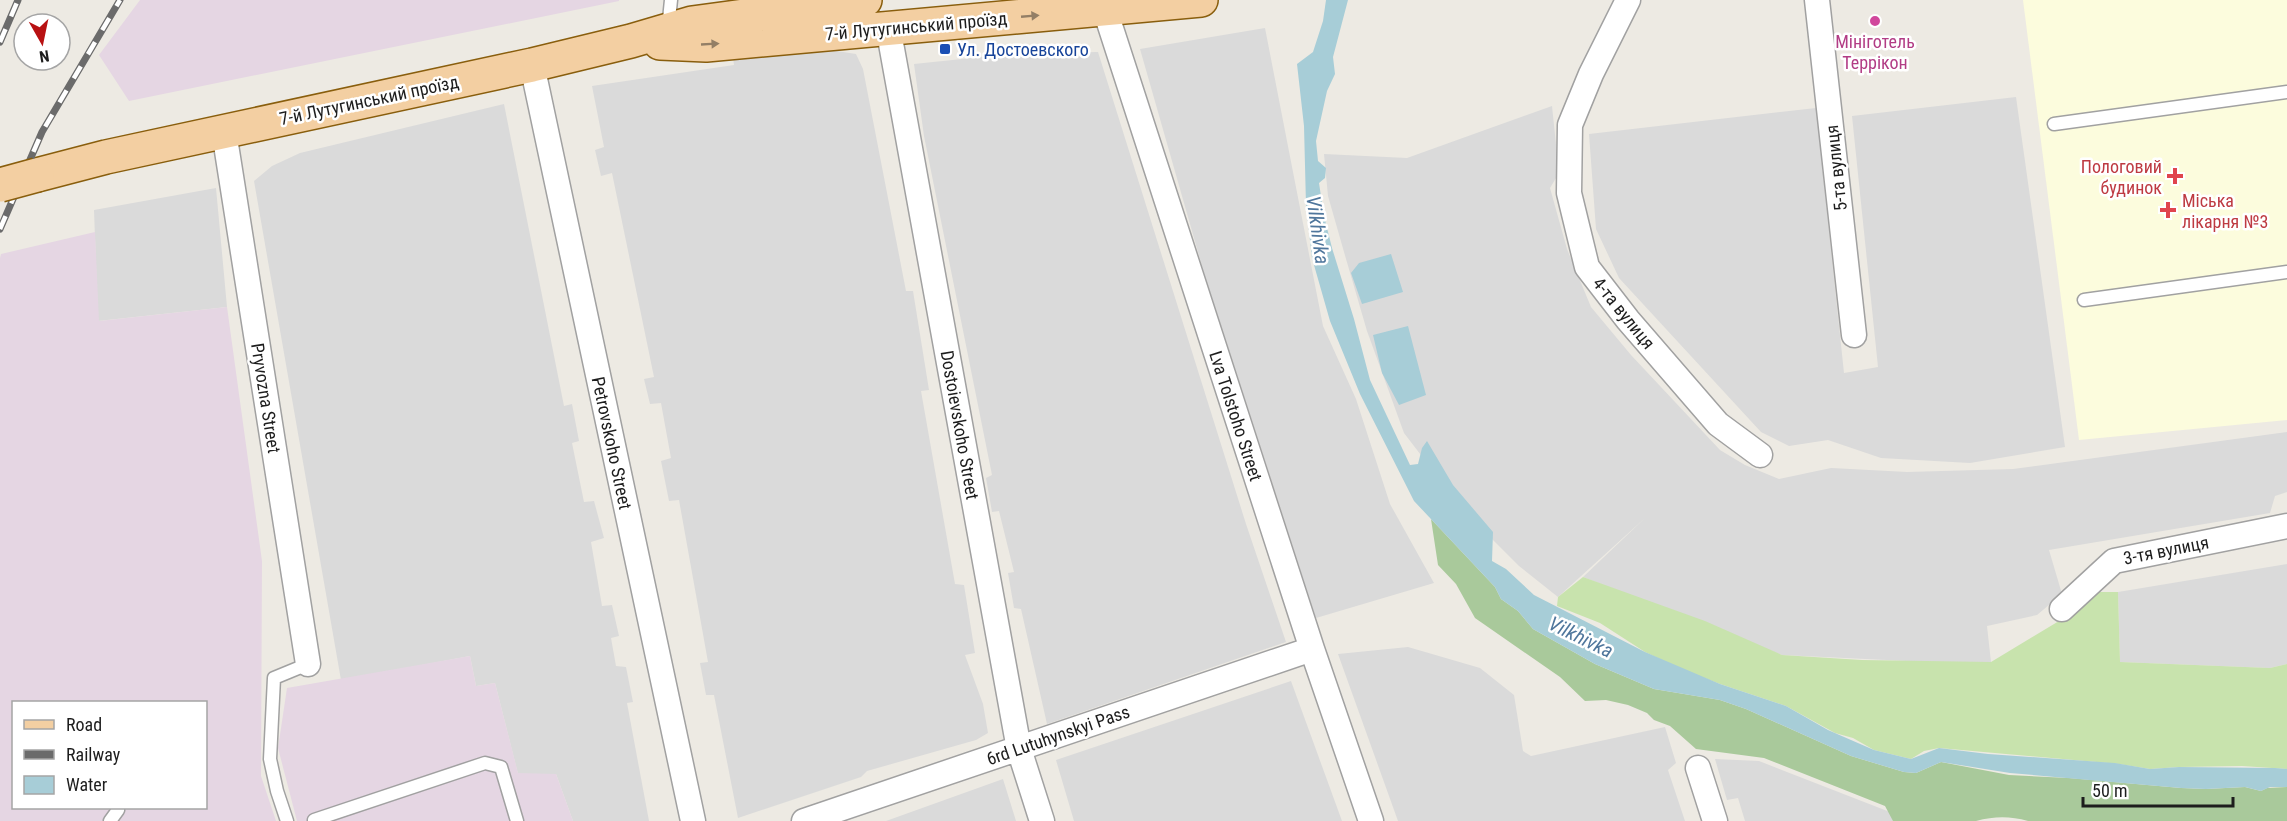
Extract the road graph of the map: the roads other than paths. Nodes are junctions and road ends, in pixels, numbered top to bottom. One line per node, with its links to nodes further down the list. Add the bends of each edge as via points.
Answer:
1 (865, 0): 6 (main road, 7-й Лутугинський проїзд, via 692,23)
2 (1201, 0): 5 (main road, 7-й Лутугинський проїзд)
3 (1628, 0): 17 (street, 4-та вулиця, via 1570,125 1569,194 1587,267 1718,424)
4 (1817, 0): 16 (street, 5-та вулиця)
5 (1105, 10): 7 (main road, 7-й Лутугинський проїзд, one-way to 5); 20 (street, Lva Tolstoho Street)
6 (669, 15): 8 (main road, 7-й Лутугинський проїзд)
7 (888, 27): 8 (main road, 7-й Лутугинський проїзд, one-way to 7, via 706,45); 22 (street, Dostoievskoho Street)
8 (631, 41): 9 (main road, 7-й Лутугинський проїзд)
9 (532, 65): 12 (main road, 7-й Лутугинський проїзд); 27 (street, Petrovskoho Street)
10 (2287, 92): 11 (lane)
11 (2054, 124)
12 (224, 132): 13 (main road, 7-й Лутугинський проїзд, bridge); 21 (street, Pryvozna Street)
13 (0, 185)
14 (2287, 272): 15 (lane)
15 (2084, 300)
16 (1854, 335)
17 (1760, 455)
18 (2287, 526): 19 (street, 3-тя вулиця, via 2114,561)
19 (2062, 609)
20 (1312, 649): 22 (street, 6rd Lutuhynskyi Pass); 30 (street, Lva Tolstoho Street)
21 (308, 664): 25 (lane, via 274,678 270,759)
22 (1019, 749): 28 (street, 6rd Lutuhynskyi Pass); 29 (street, Dostoievskoho Street)
23 (1698, 768): 31 (street)
24 (314, 820): 26 (lane, via 485,763 501,767)
25 (287, 821)
26 (517, 821)
27 (693, 821)
28 (804, 821)
29 (1042, 821)
30 (1371, 821)
31 (1716, 821)

